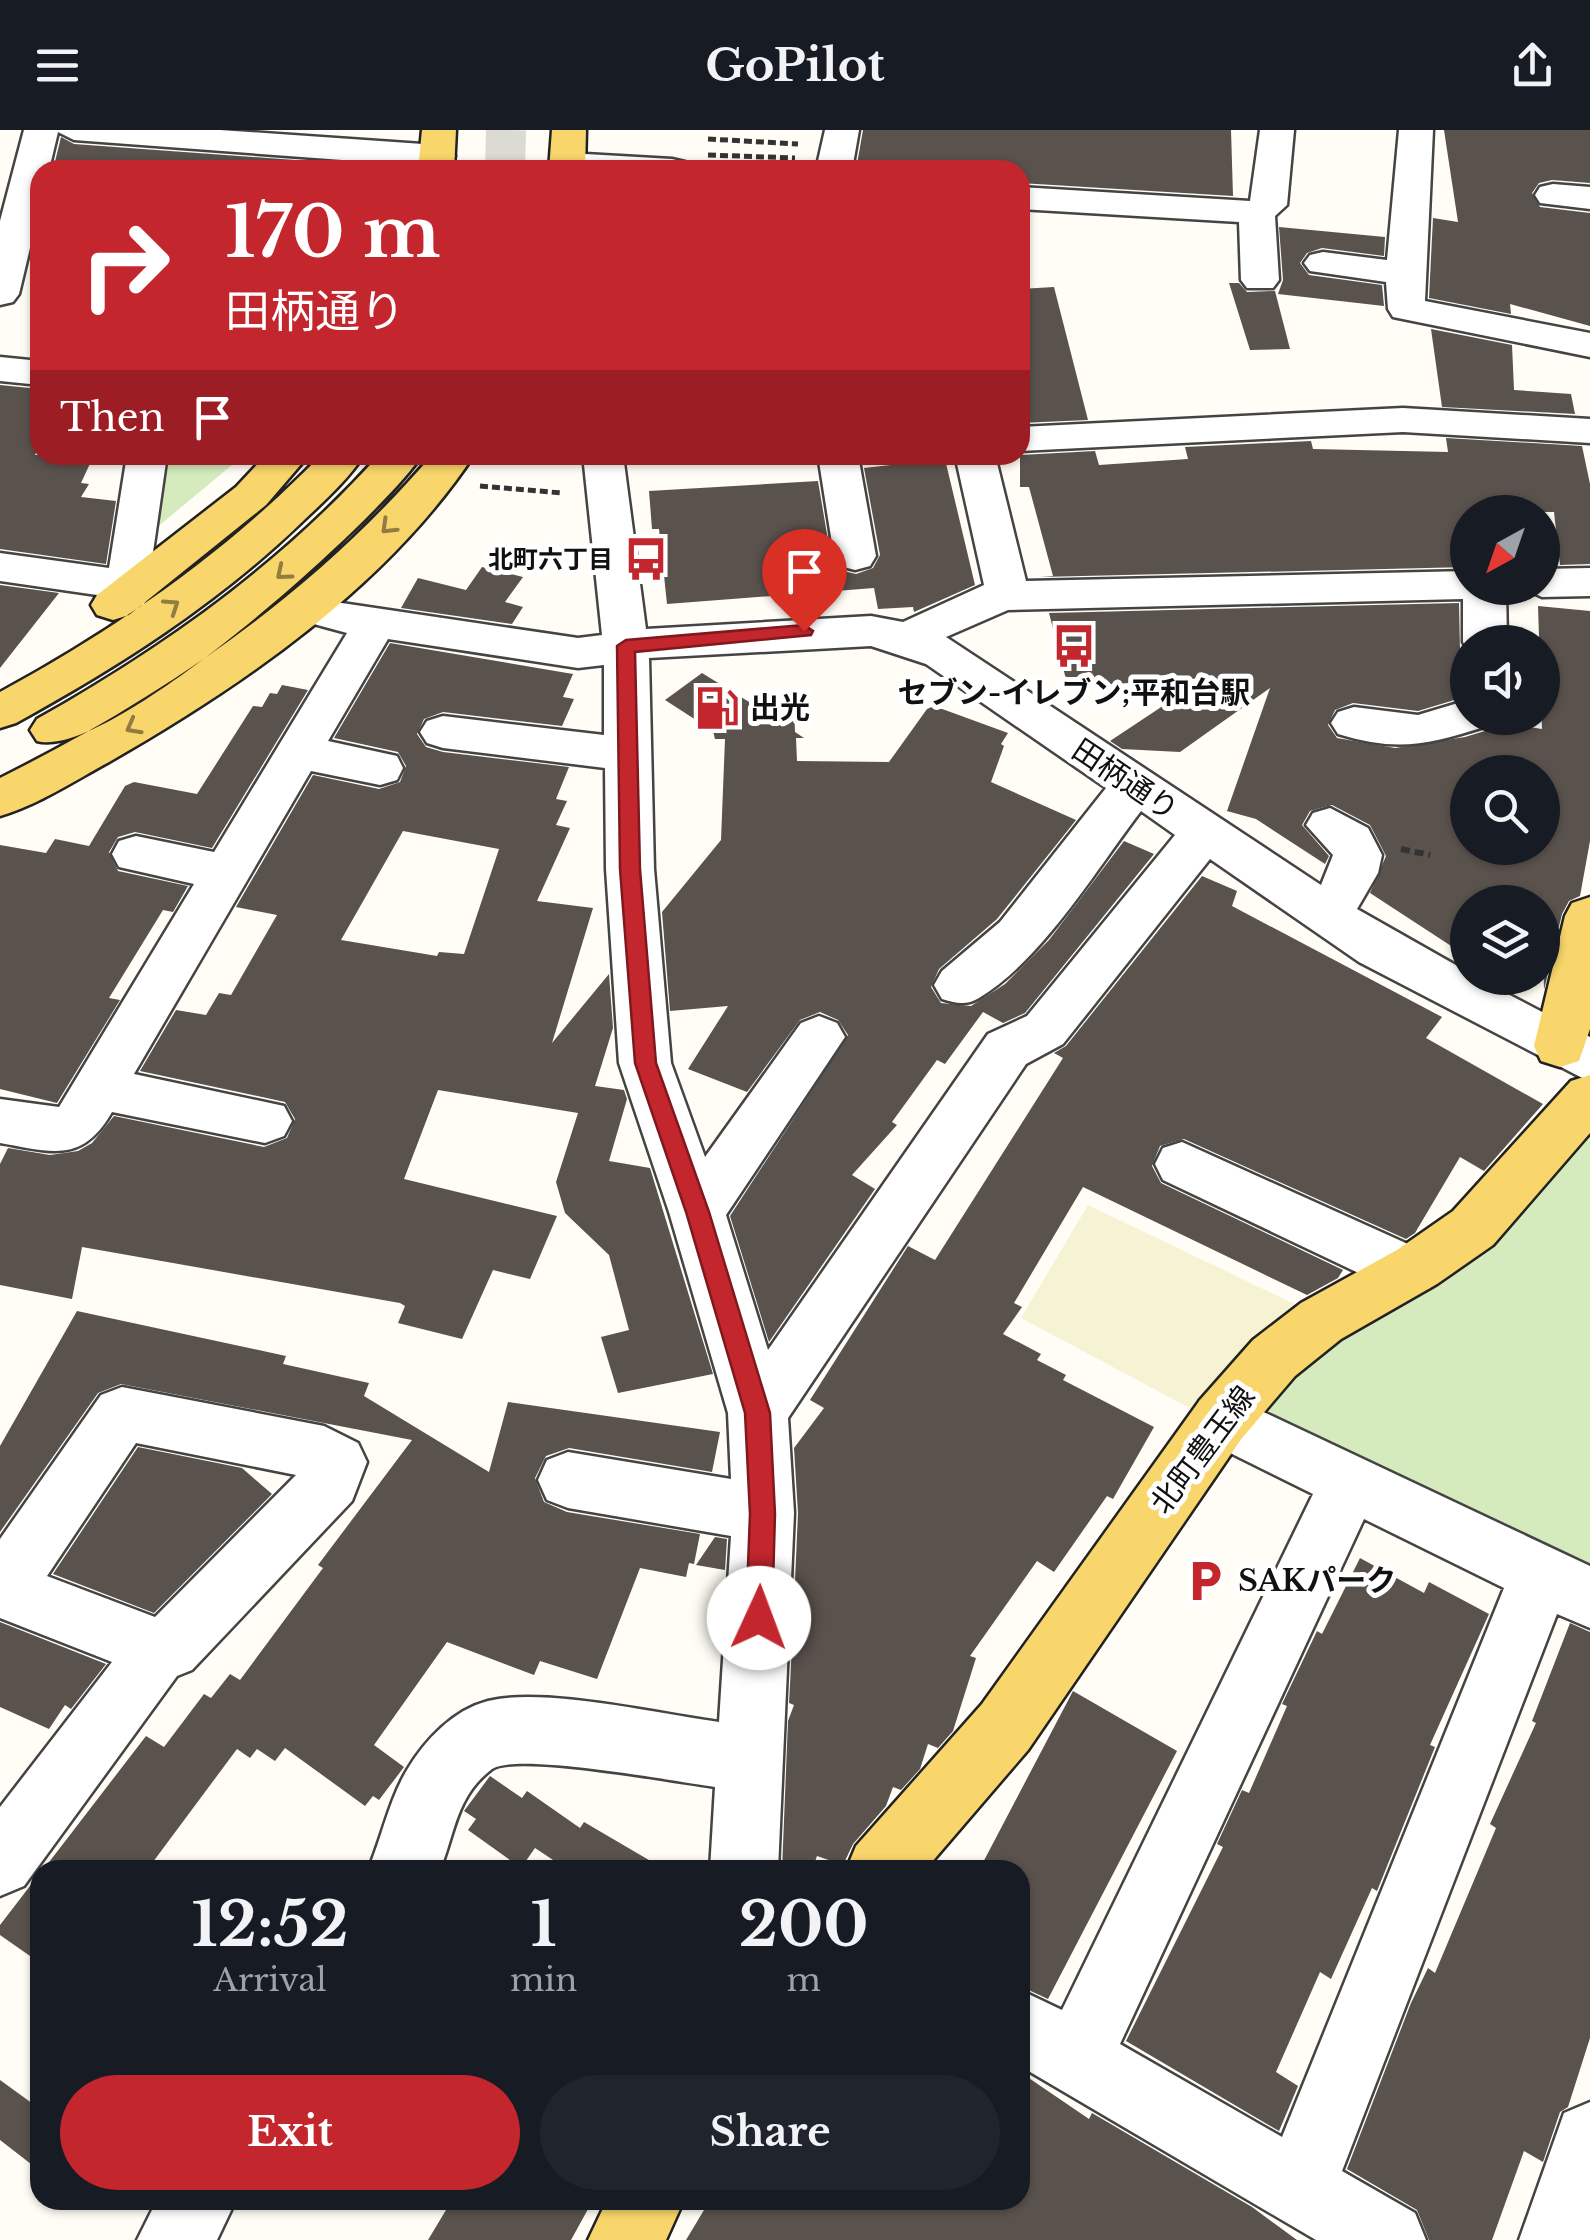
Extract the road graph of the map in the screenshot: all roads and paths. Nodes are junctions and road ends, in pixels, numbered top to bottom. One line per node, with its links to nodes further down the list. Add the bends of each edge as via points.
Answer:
1 (42, 130): 9 (street)
2 (74, 130): 10 (street)
3 (1277, 130): 18 (street, via 1269,205)
4 (1416, 130): 20 (street)
5 (708, 139): 7 (path)
6 (437, 152): 10 (street)
7 (838, 152): 12 (path, via 708,154)
8 (568, 154): 11 (street)
9 (33, 160)
10 (366, 160)
11 (607, 160)
12 (706, 160)
13 (30, 170): 15 (street)
14 (1552, 195): 16 (street)
15 (22, 197): 21 (street)
16 (1590, 198)
17 (1030, 199): 18 (street)
18 (1257, 212): 22 (street)
19 (1323, 263): 20 (street)
20 (1405, 273): 23 (street, via 1410,311)
21 (11, 275)
22 (1260, 280)
23 (1590, 344)
24 (0, 369): 25 (street)
25 (30, 372)
26 (1590, 432): 27 (street, via 1384,420)
27 (1030, 438)
28 (145, 465): 39 (street)
29 (280, 465): 39 (main road, via 252,496)
30 (334, 465): 49 (main road, one-way to 30, via 90,662 224,568)
31 (393, 465): 55 (main road, one-way to 55, via 338,524 237,610 98,704)
32 (604, 465): 47 (street)
33 (840, 465): 37 (street)
34 (978, 465): 43 (street)
35 (460, 470): 36 (path); 44 (main road, one-way to 44, via 428,488)
36 (573, 494)
37 (855, 556)
38 (0, 567): 39 (street)
39 (129, 580): 48 (main road)
40 (1590, 582): 41 (street)
41 (1560, 583)
42 (1450, 584): 43 (street)
43 (1008, 596): 46 (street, via 988,598)
44 (304, 607): 45 (street, 田柄通り); 58 (main road, one-way to 58, via 146,720)
45 (375, 623): 47 (street, 田柄通り, via 578,653); 53 (street)
46 (908, 638): 47 (street, 田柄通り, via 804,631); 57 (street, 田柄通り, via 942,653)
47 (626, 646): 54 (street)
48 (0, 674)
49 (0, 712)
50 (1450, 721): 51 (street, via 1419,730)
51 (1354, 723)
52 (443, 732): 54 (street)
53 (298, 752): 56 (street); 62 (street)
54 (628, 752): 72 (street, via 646,1063)
55 (0, 759)
56 (380, 768)
57 (1134, 786): 60 (street, 田柄通り); 65 (street, via 1018,935)
58 (0, 799)
59 (1330, 825): 63 (street, via 1354,843 1358,856 1342,899)
60 (1204, 833): 63 (street, 田柄通り); 74 (street, via 1045,1030 1007,1049)
61 (136, 854): 62 (street)
62 (226, 873): 68 (street)
63 (1326, 913): 67 (street, 田柄通り)
64 (1590, 916): 67 (main road, 北町豊玉線)
65 (960, 985)
66 (819, 1037): 72 (street)
67 (1580, 1068): 73 (main road, 北町豊玉線, via 1473,1228)
68 (98, 1088): 69 (street, via 70,1128); 70 (street)
69 (0, 1121)
70 (265, 1121)
71 (1182, 1164): 73 (street)
72 (698, 1212): 74 (street)
73 (1410, 1271): 75 (main road, 北町豊玉線, via 1320,1321)
74 (758, 1413): 78 (street)
75 (1220, 1419): 77 (street); 85 (main road, 北町豊玉線, via 1004,1727)
76 (568, 1480): 78 (street)
77 (1350, 1482): 79 (street); 87 (street)
78 (763, 1514): 82 (street)
79 (1566, 1586): 89 (street)
80 (1, 1588): 81 (street, via 143,1643); 81 (street, via 122,1414 324,1452 338,1462 331,1481 169,1648)
81 (150, 1654): 86 (street, via 150,1664)
82 (754, 1758): 83 (street, via 549,1732 490,1733 465,1749 431,1793); 84 (street)
83 (408, 1860)
84 (745, 1860)
85 (889, 1860)
86 (0, 1862)
87 (1048, 2042): 89 (street)
88 (1590, 2139): 95 (street)
89 (1298, 2188): 94 (street)
90 (194, 2210): 92 (street)
91 (642, 2210): 93 (main road)
92 (175, 2240)
93 (626, 2240)
94 (1388, 2240)
95 (1557, 2240)

